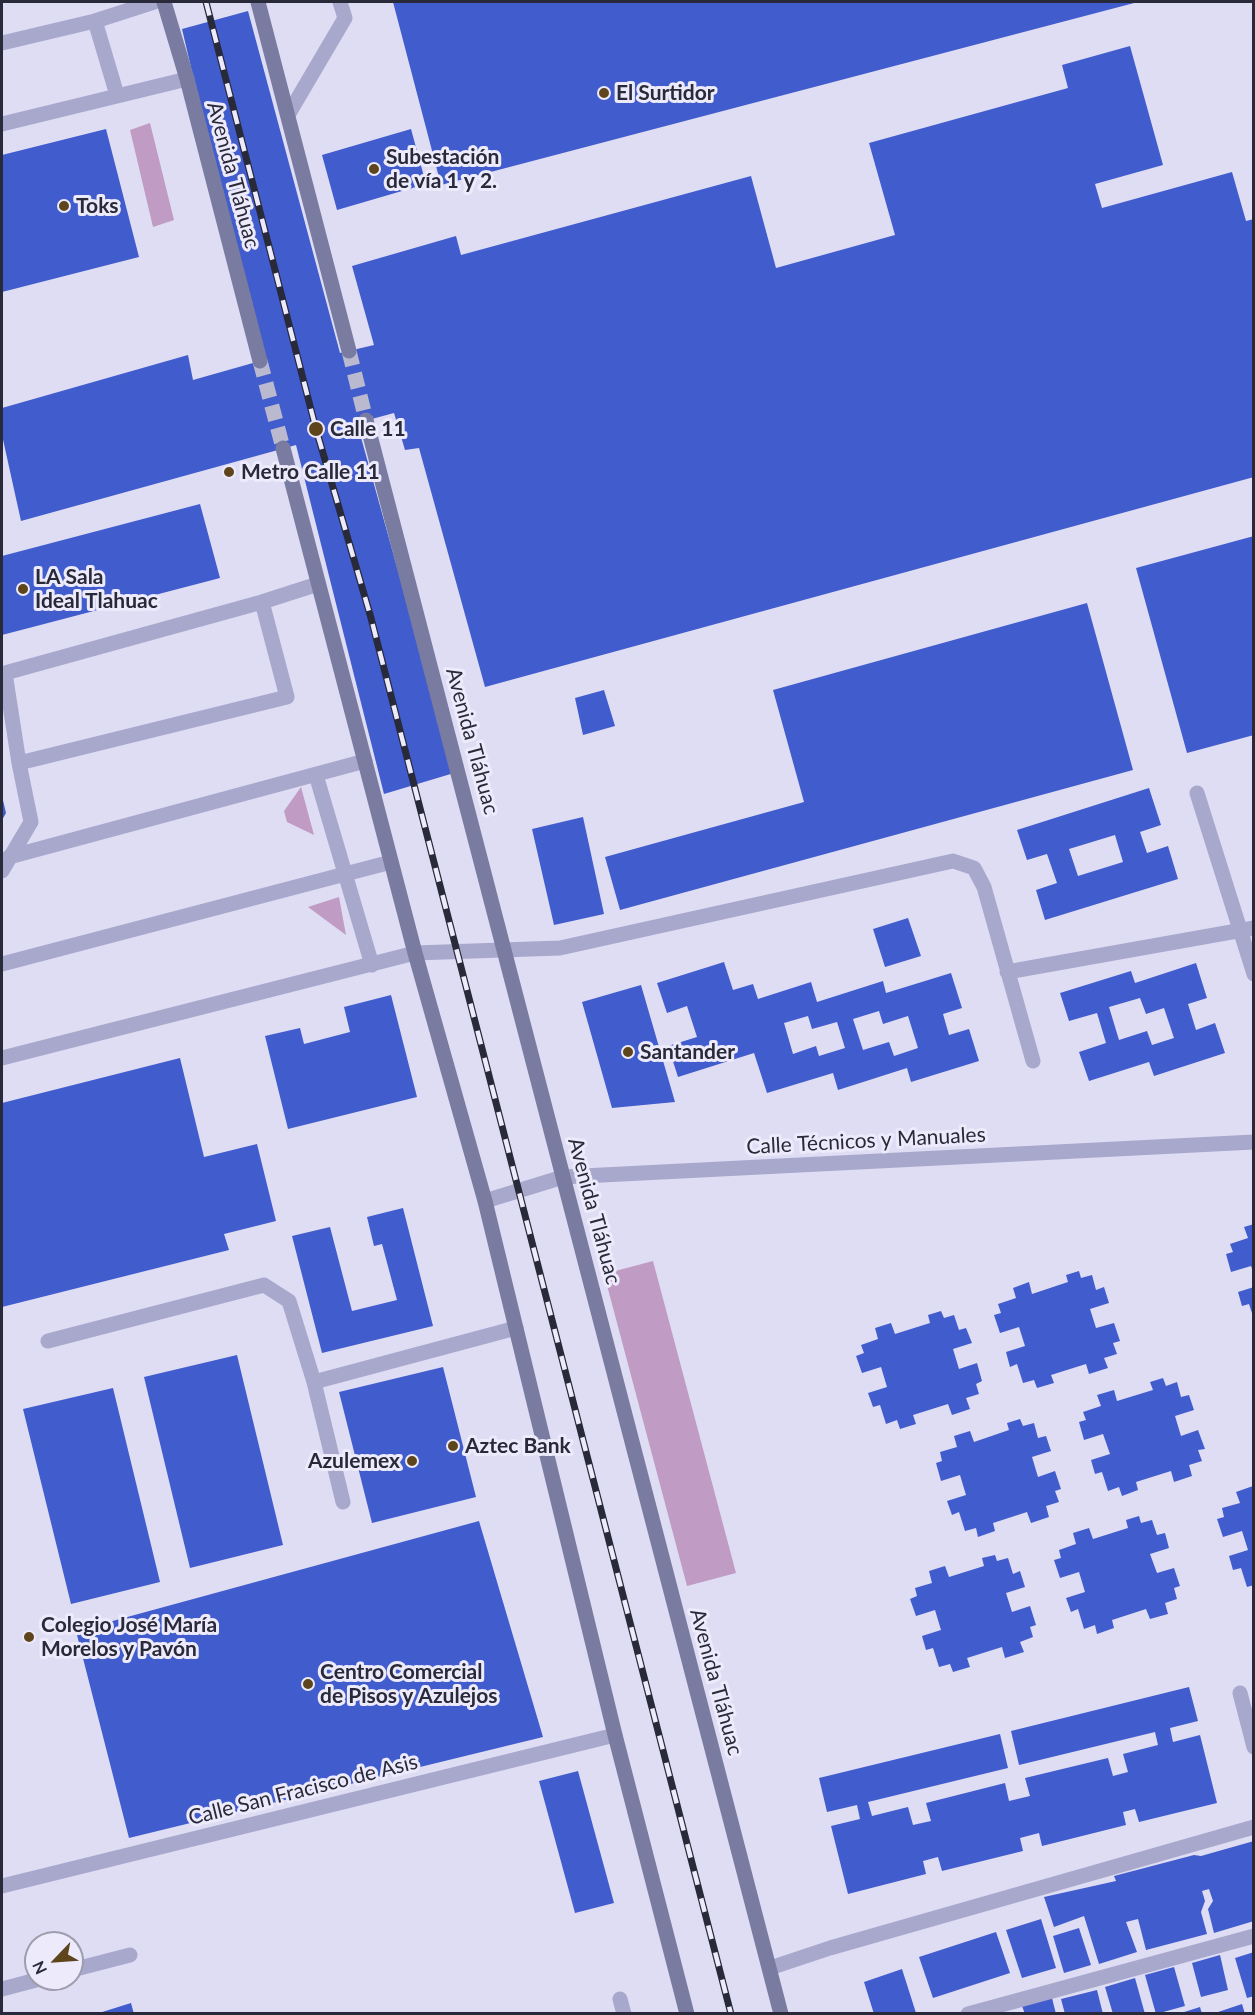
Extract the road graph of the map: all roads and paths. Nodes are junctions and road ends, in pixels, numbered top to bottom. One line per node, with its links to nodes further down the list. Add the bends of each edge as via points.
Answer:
1 (154, 2): 5 (street)
2 (164, 2): 7 (main road, Avenida Tláhuac)
3 (258, 2): 9 (main road)
4 (340, 2): 9 (street, via 345,18)
5 (95, 21): 6 (street); 8 (street)
6 (2, 43)
7 (187, 79): 8 (street); 12 (main road, Avenida Tláhuac)
8 (117, 96): 10 (street)
9 (288, 115): 11 (main road)
10 (2, 124)
11 (349, 351)
12 (260, 361)
13 (366, 420): 25 (main road, Avenida Tláhuac)
14 (283, 448): 15 (main road)
15 (318, 584): 16 (street); 17 (main road)
16 (262, 602): 18 (street, via 5,673); 18 (street, via 286,697)
17 (365, 761): 19 (street); 21 (main road)
18 (19, 763): 22 (street, via 31,822)
19 (316, 775): 22 (street); 23 (street)
20 (1197, 793): 24 (street)
21 (391, 862): 23 (street); 26 (main road)
22 (5, 864)
23 (345, 874): 27 (street); 28 (street)
24 (1246, 929): 29 (street); 30 (street)
25 (506, 951): 26 (street); 29 (street, via 560,948 953,861 974,868 984,887); 34 (main road, Avenida Tláhuac)
26 (415, 953): 28 (street); 35 (main road)
27 (2, 964)
28 (372, 965): 31 (street)
29 (1007, 972): 32 (street)
30 (1254, 974)
31 (2, 1058)
32 (1033, 1061)
33 (1254, 1142): 34 (street, Calle Técnicos y Manuales)
34 (563, 1177): 35 (street, Calle Técnicos y Manuales); 48 (main road, Avenida Tláhuac)
35 (485, 1201): 36 (main road)
36 (516, 1328): 38 (street); 41 (main road)
37 (48, 1341): 38 (street, via 264,1286 289,1301)
38 (314, 1382): 39 (street)
39 (343, 1502)
40 (1240, 1693): 42 (street)
41 (615, 1735): 44 (street, Calle San Fracisco de Asis); 51 (main road)
42 (1254, 1747)
43 (1254, 1827): 48 (street)
44 (2, 1886)
45 (1254, 1936): 53 (street)
46 (130, 1955): 47 (street)
47 (84, 1967)
48 (770, 1968): 52 (main road, Avenida Tláhuac)
49 (24, 1983): 50 (street)
50 (2, 1989)
51 (687, 2013)
52 (782, 2013)
53 (968, 2013)

